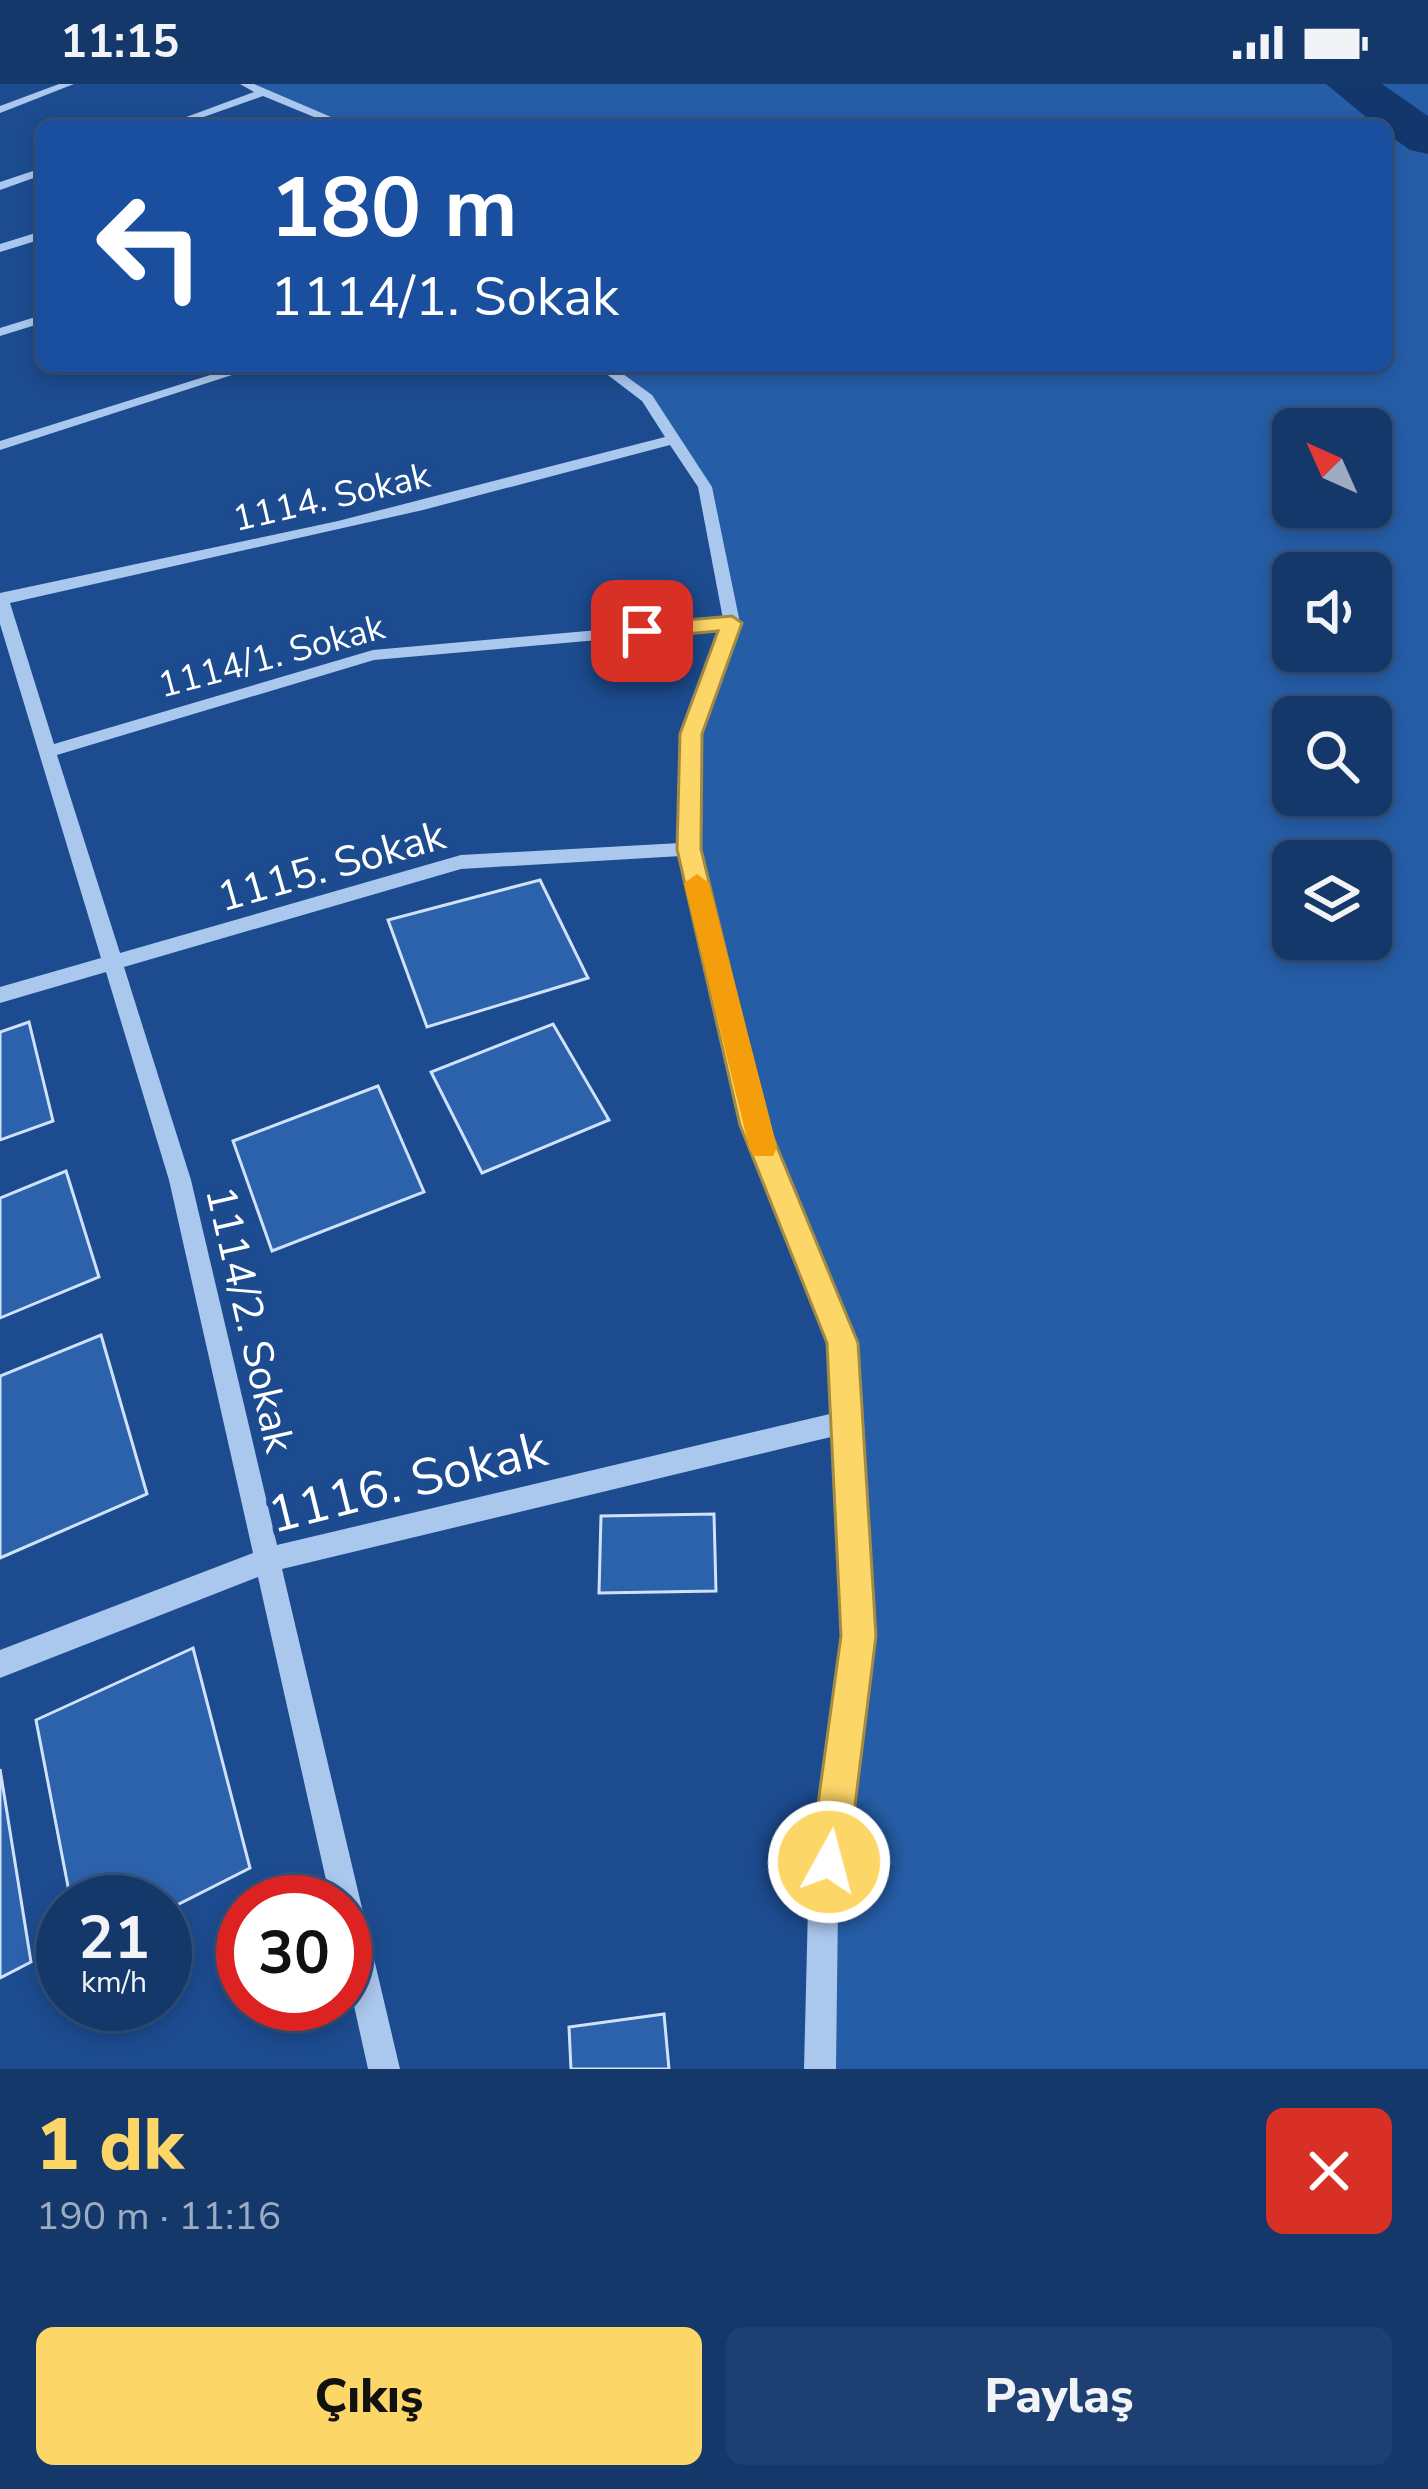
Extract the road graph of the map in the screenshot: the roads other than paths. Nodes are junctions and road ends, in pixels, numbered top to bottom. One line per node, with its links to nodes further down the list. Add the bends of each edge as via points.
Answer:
1 (69, 84): 4 (street)
2 (245, 84): 3 (street)
3 (262, 92): 5 (street); 6 (street)
4 (0, 110)
5 (185, 120)
6 (331, 120)
7 (36, 173): 8 (street)
8 (0, 186)
9 (36, 237): 10 (street)
10 (0, 248)
11 (36, 321): 12 (street)
12 (0, 332)
13 (234, 372): 16 (street)
14 (611, 372): 15 (street, via 646,398)
15 (674, 439): 17 (street, 1114. Sokak, via 304,535); 18 (street, via 705,487)
16 (0, 446)
17 (0, 599): 19 (street, 1114/2. Sokak)
18 (732, 623): 19 (street, 1114/1. Sokak, via 373,655); 20 (street, via 691,734)
19 (47, 752): 21 (street, 1114/2. Sokak)
20 (689, 849): 21 (street, 1115. Sokak, via 461,862); 23 (street, via 754,1125 843,1343)
21 (113, 965): 22 (street, 1115. Sokak); 24 (street, 1114/2. Sokak, via 180,1180)
22 (0, 995)
23 (847, 1422): 24 (street, 1116. Sokak); 27 (street, via 858,1636 823,1907)
24 (267, 1560): 25 (street, 1116. Sokak); 26 (street, 1114/2. Sokak)
25 (0, 1664)
26 (384, 2069)
27 (820, 2069)

